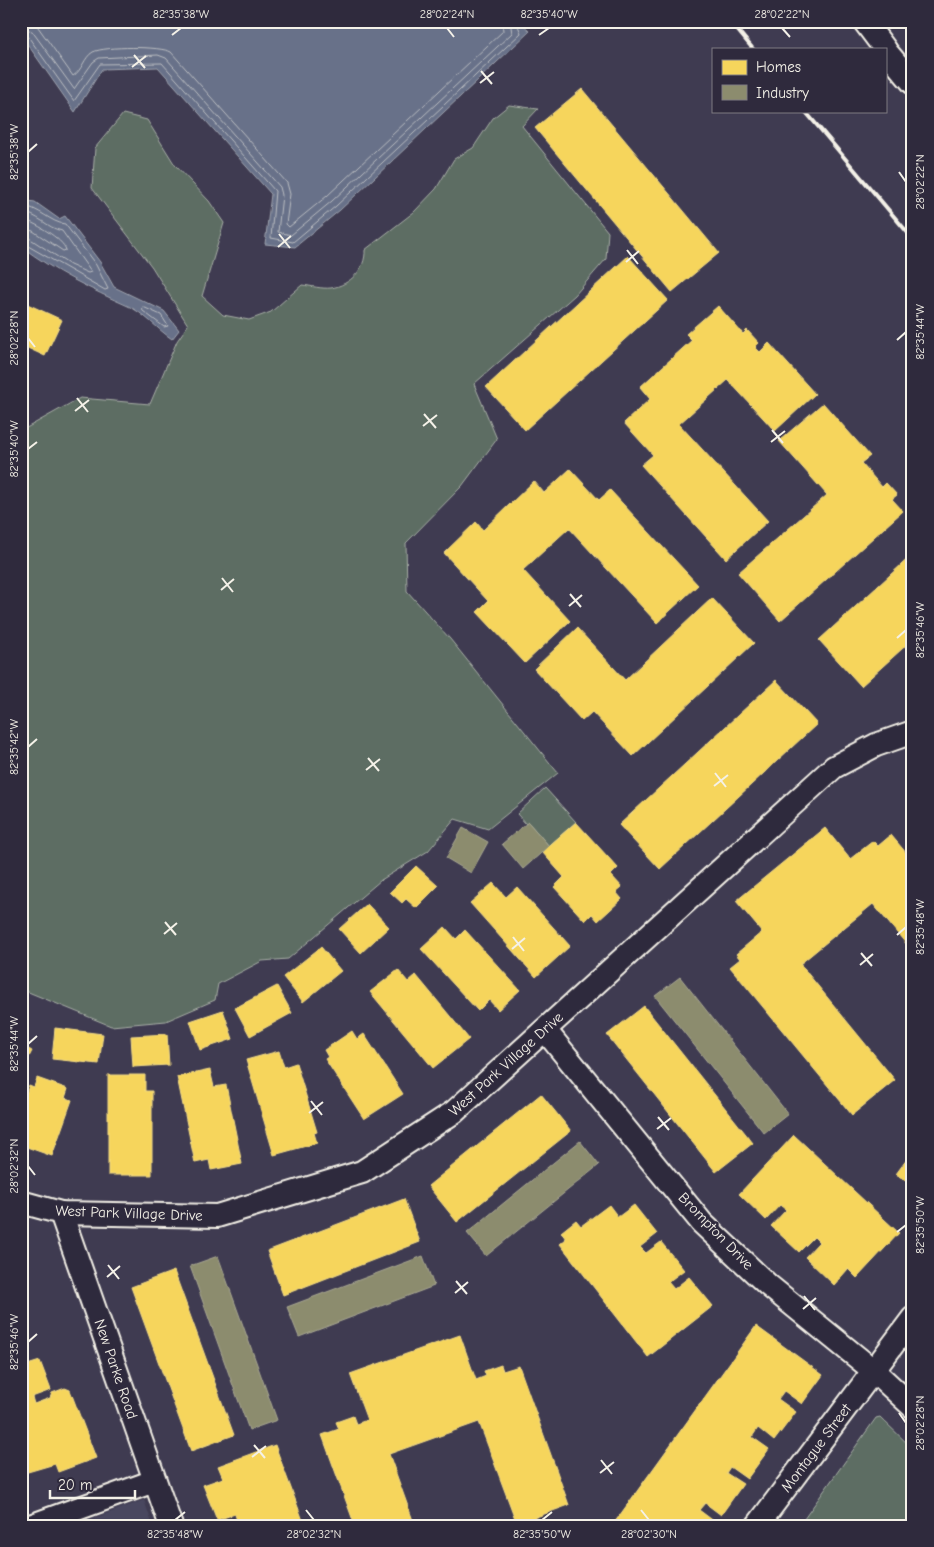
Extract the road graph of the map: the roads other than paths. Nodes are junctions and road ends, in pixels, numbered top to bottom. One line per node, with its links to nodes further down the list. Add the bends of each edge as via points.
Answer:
1 (864, 21): 2 (street)
2 (884, 48)
3 (886, 50): 4 (street)
4 (913, 83)
5 (913, 732): 6 (street, West Park Village Drive, via 876,744 834,767)
6 (545, 1030): 8 (street, West Park Village Drive, via 454,1112 362,1172 217,1216); 10 (street, Brompton Drive, via 702,1223 768,1285)
7 (21, 1202): 8 (street, West Park Village Drive)
8 (61, 1213): 12 (street, New Parke Road)
9 (913, 1318): 10 (street, Montague Street)
10 (874, 1371): 11 (street, Brompton Drive); 15 (street, Montague Street)
11 (913, 1407)
12 (154, 1481): 13 (street); 14 (street, New Parke Road)
13 (30, 1526)
14 (171, 1526)
15 (757, 1526)

